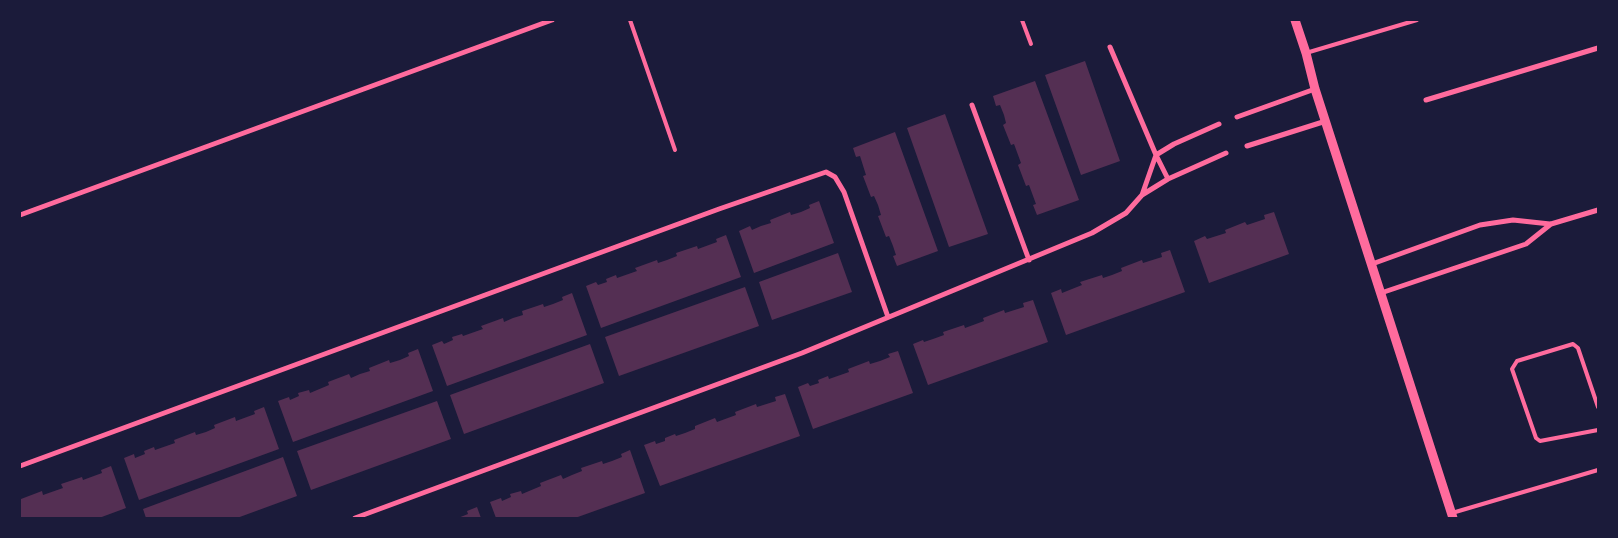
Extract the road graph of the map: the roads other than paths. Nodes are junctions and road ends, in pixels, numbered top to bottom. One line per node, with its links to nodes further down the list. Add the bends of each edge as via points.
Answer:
1 (552, 20): 23 (street)
2 (630, 20): 17 (lane)
3 (1022, 20): 6 (lane)
4 (1295, 20): 9 (street)
5 (1417, 20): 9 (lane)
6 (1030, 44)
7 (1110, 47): 19 (street)
8 (1598, 48): 11 (street)
9 (1306, 54): 10 (street)
10 (1315, 89): 13 (street); 14 (street)
11 (1426, 100)
12 (972, 105): 25 (street)
13 (1238, 117)
14 (1326, 121): 16 (street); 26 (street)
15 (1219, 124): 19 (street)
16 (1248, 146)
17 (675, 150)
18 (1226, 153): 20 (street)
19 (1156, 155): 20 (street); 21 (street)
20 (1168, 178): 21 (street)
21 (1142, 195): 25 (street, via 1126,213)
22 (1598, 210): 24 (street)
23 (20, 215)
24 (1551, 224): 26 (street, via 1513,220 1480,225); 27 (street, via 1526,244)
25 (1029, 260): 28 (street)
26 (1372, 264): 27 (street)
27 (1381, 293): 33 (street)
28 (888, 316): 31 (street, via 844,192 835,177 826,172); 34 (street, via 802,353)
29 (1598, 407): 30 (lane, via 1578,348 1573,344 1517,360 1513,365 1536,438 1540,441)
30 (1598, 430)
31 (20, 466)
32 (1598, 470): 33 (lane)
33 (1453, 515)
34 (355, 518)

